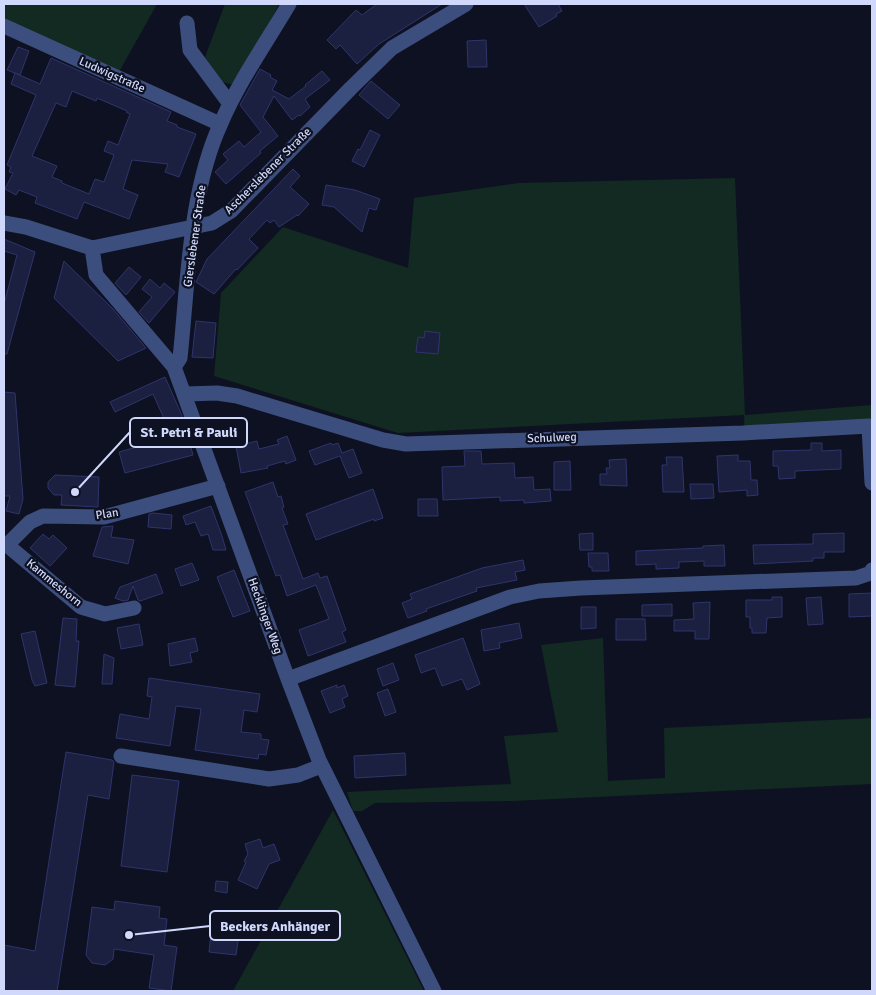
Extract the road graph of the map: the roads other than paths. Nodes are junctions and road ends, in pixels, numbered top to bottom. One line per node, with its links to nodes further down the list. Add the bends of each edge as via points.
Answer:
1 (289, 4): 5 (street, Gierslebener Straße)
2 (466, 4): 8 (street, Ascherslebener Straße, via 392,48 231,211 212,223)
3 (187, 23): 5 (street, via 190,50)
4 (4, 26): 6 (street, Ludwigstraße)
5 (230, 104): 6 (street, Gierslebener Straße)
6 (220, 124): 8 (street, Gierslebener Straße, via 199,189)
7 (4, 222): 9 (street)
8 (193, 227): 9 (street, Ascherslebener Straße); 10 (street, Gierslebener Straße, via 180,358)
9 (92, 248): 10 (street, Hecklinger Weg, via 96,275)
10 (174, 367): 11 (street, Hecklinger Weg)
11 (185, 394): 12 (street, Schulweg, via 237,396 406,444 869,426); 13 (street, Hecklinger Weg)
12 (872, 483)
13 (218, 486): 14 (street, Plan, via 104,517 43,516 30,522); 17 (street, Hecklinger Weg)
14 (5, 545): 16 (street, Kammeshorn, via 81,607 105,614)
15 (872, 570): 17 (street, via 856,578 581,588 530,593 510,597)
16 (134, 608)
17 (288, 679): 19 (street, Hecklinger Weg)
18 (121, 756): 19 (street, via 269,779 298,775)
19 (321, 766): 20 (street, Hecklinger Weg)
20 (434, 991)

